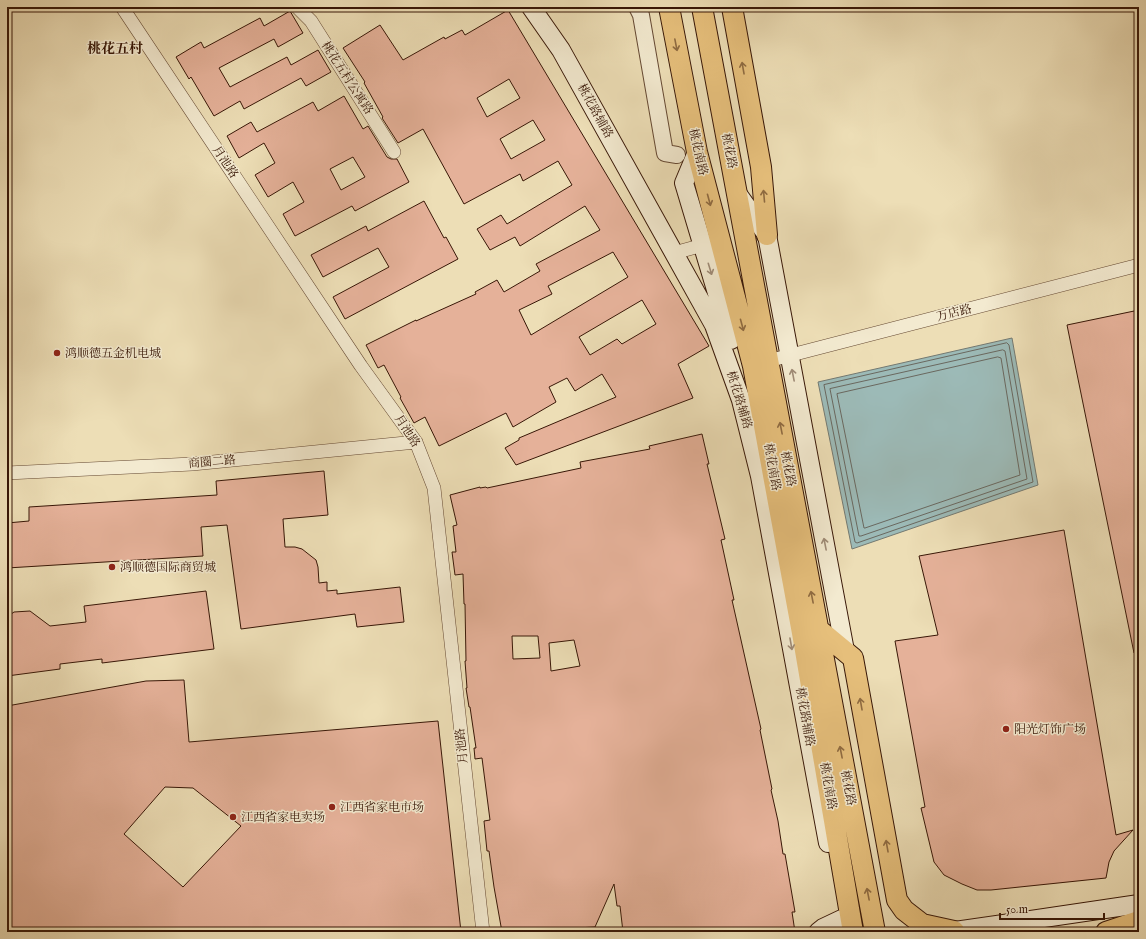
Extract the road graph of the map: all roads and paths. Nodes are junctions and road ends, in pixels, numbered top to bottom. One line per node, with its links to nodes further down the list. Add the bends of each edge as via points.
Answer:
1 (122, 7): 18 (street, 月池路, via 361,366)
2 (297, 7): 8 (street, 桃花五村公寓路, via 311,21)
3 (531, 7): 14 (main road, 桃花路辅路, via 561,50)
4 (637, 7): 10 (street, via 641,15 665,153)
5 (669, 7): 9 (main road, 桃花南路, one-way to 9)
6 (702, 7): 11 (main road, 桃花路)
7 (732, 7): 12 (main road, one-way to 7, via 761,167)
8 (394, 152)
9 (697, 152): 13 (main road, via 684,183); 20 (main road, 桃花南路, one-way to 20, via 753,366)
10 (677, 156)
11 (736, 192): 12 (main road); 17 (main road, 桃花路)
12 (767, 235): 16 (main road)
13 (703, 245): 14 (street); 20 (main road, one-way to 20)
14 (674, 253): 25 (main road, 桃花路辅路, one-way to 25, via 714,325 741,400 762,483)
15 (1139, 266): 16 (street, 万店路)
16 (789, 356): 17 (street, 万店路); 21 (main road, one-way to 16)
17 (768, 361): 20 (main road, 桃花路, one-way to 17)
18 (416, 442): 19 (street, 商圈二路, via 192,464); 26 (street, 月池路, via 434,488)
19 (7, 473)
20 (810, 631): 21 (main road); 25 (main road, 桃花南路); 28 (main road, 桃花路, one-way to 20)
21 (845, 651): 29 (main road, one-way to 21, via 922,924 904,910 897,900 853,658)
22 (1139, 904): 29 (main road)
23 (1139, 914): 30 (main road)
24 (1139, 921): 31 (main road)
25 (846, 928): 27 (main road, via 823,928)
26 (483, 932)
27 (818, 932)
28 (875, 932)
29 (951, 932)
30 (1018, 932)
31 (1106, 932)

